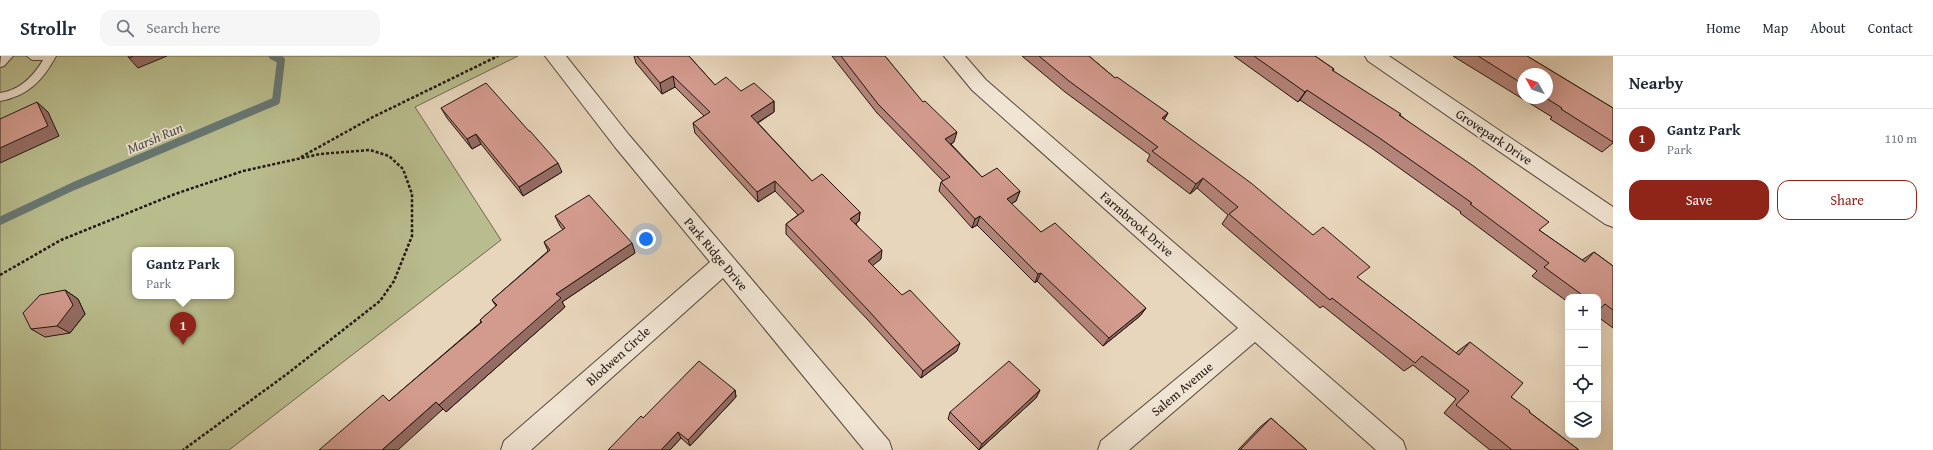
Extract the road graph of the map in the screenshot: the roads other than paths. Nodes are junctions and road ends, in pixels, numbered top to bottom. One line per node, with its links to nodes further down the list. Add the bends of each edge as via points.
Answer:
1 (8, 56): 7 (lane)
2 (32, 56): 3 (lane)
3 (50, 56): 8 (lane, via 36,78 22,90)
4 (554, 56): 10 (street, Park Ridge Drive)
5 (954, 56): 11 (street, Farmbrook Drive, via 979,85)
6 (1375, 56): 9 (street, Grovepark Drive)
7 (0, 63)
8 (0, 97)
9 (1613, 218)
10 (724, 263): 12 (street, Blodwen Circle); 13 (street, Park Ridge Drive)
11 (1255, 328): 14 (street, Salem Avenue); 15 (street, Farmbrook Drive)
12 (513, 450)
13 (880, 450)
14 (1110, 450)
15 (1394, 450)

